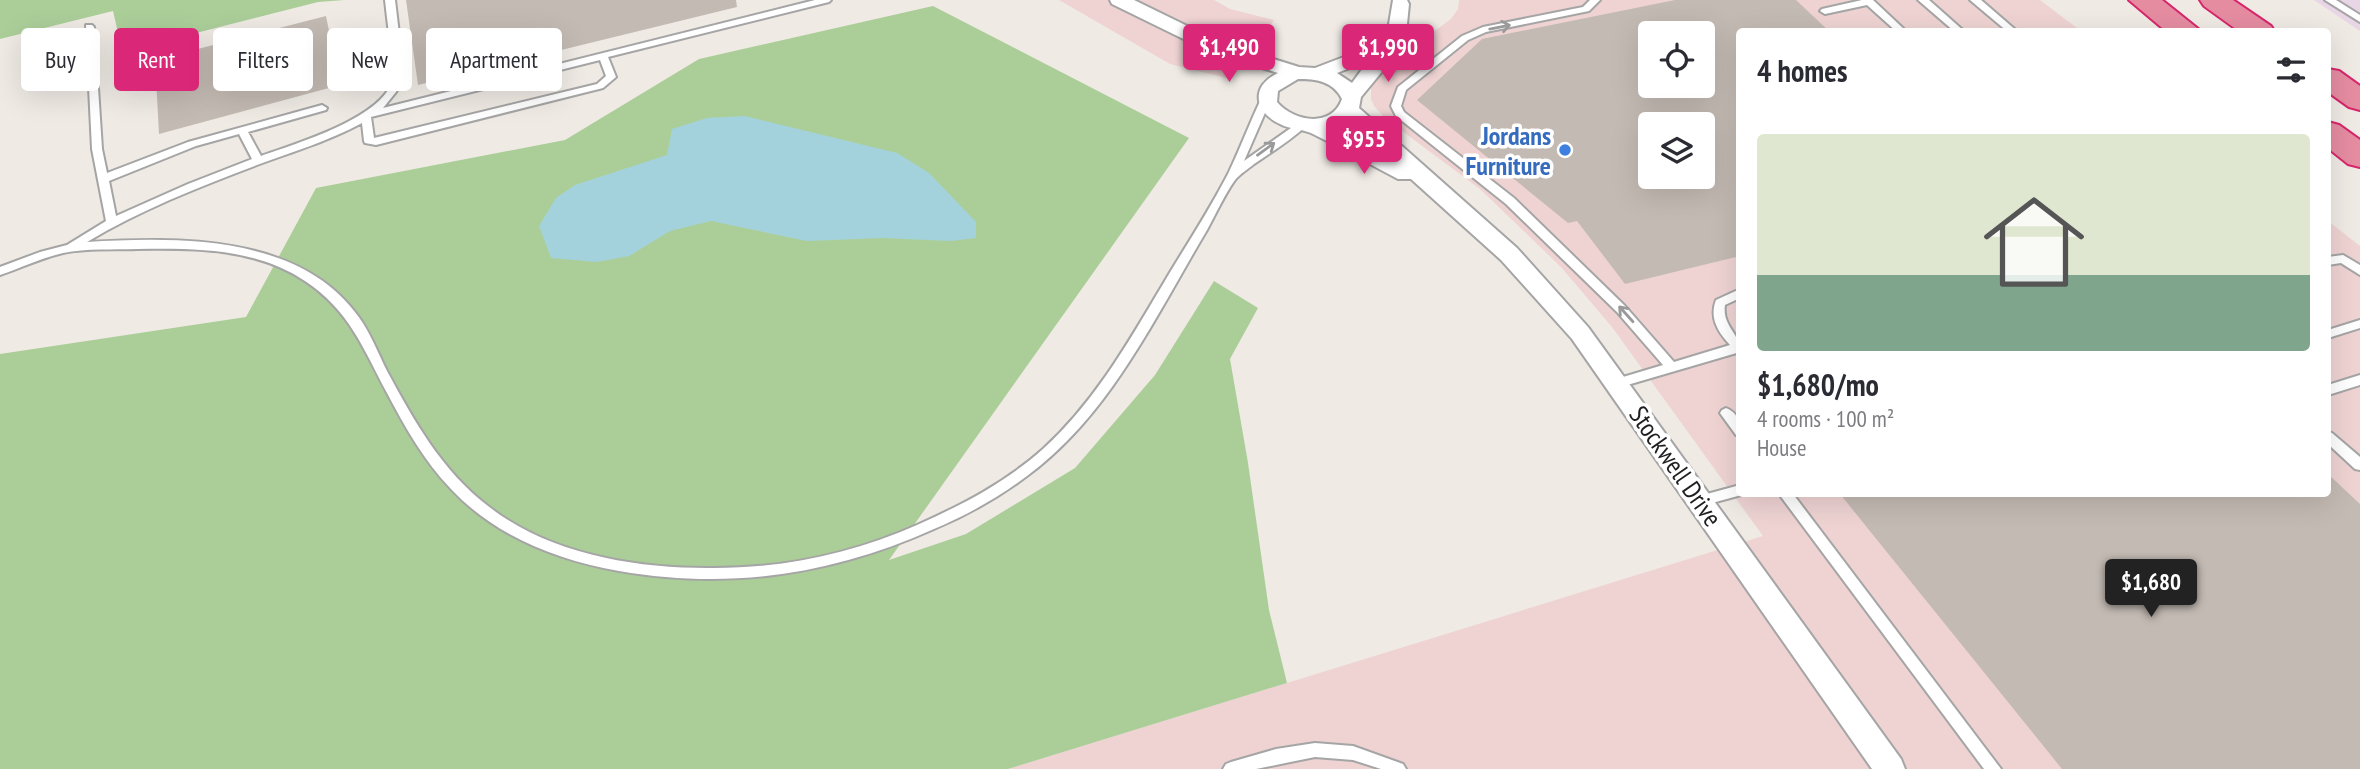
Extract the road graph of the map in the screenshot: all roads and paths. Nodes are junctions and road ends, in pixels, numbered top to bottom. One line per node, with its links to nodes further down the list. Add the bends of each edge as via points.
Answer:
1 (390, 0): 29 (lane, via 399,76 388,98)
2 (826, 0): 22 (lane)
3 (1119, 0): 20 (street)
4 (1595, 0): 48 (lane, one-way to 4, via 1622,309 1510,201 1400,114 1396,106 1402,89 1465,38 1483,30 1586,9)
5 (1923, 0): 16 (lane)
6 (1975, 0): 17 (lane)
7 (2143, 0): 18 (highway)
8 (2214, 0): 19 (highway)
9 (2330, 0): 13 (lane)
10 (1868, 1): 12 (lane); 15 (lane)
11 (1400, 2): 21 (street, via 1398,24)
12 (1825, 11)
13 (2360, 19)
14 (89, 27): 36 (lane)
15 (1898, 28)
16 (1956, 28)
17 (2009, 28)
18 (2182, 28)
19 (2254, 28)
20 (1214, 47): 23 (street); 25 (street)
21 (1382, 49): 23 (street); 27 (street, via 1375,68)
22 (603, 56): 29 (lane); 29 (lane, via 611,77 587,90 376,142 367,138)
23 (1308, 74): 25 (street, via 1275,82); 27 (street, via 1339,82)
24 (2331, 80): 26 (highway)
25 (1267, 95): 30 (street, via 1276,116); 35 (lane)
26 (2360, 100)
27 (1350, 103): 30 (street, via 1339,120); 37 (street, Stockwell Drive)
28 (322, 108): 31 (lane)
29 (366, 115): 34 (lane)
30 (1308, 126): 35 (lane, one-way to 30); 37 (street, Stockwell Drive)
31 (242, 130): 34 (lane); 36 (lane)
32 (2331, 134): 33 (highway)
33 (2360, 156)
34 (258, 161): 38 (lane)
35 (1232, 175): 39 (lane, via 1104,391 1048,452 975,503 869,551 750,575 639,570 581,558 505,527 449,479 426,448 354,319 320,284 291,266 215,247)
36 (103, 179): 38 (lane)
37 (1433, 188): 49 (street, Stockwell Drive, via 1535,281)
38 (111, 221): 39 (lane)
39 (71, 248): 41 (lane)
40 (2331, 261): 42 (lane, via 2343,259)
41 (0, 271)
42 (2360, 271)
43 (1736, 295): 46 (lane, via 1720,303 1717,315)
44 (2360, 324): 45 (lane)
45 (2331, 333)
46 (1736, 343)
47 (1736, 348): 48 (lane)
48 (1671, 366): 49 (lane)
49 (1617, 383): 58 (street, Stockwell Drive)
50 (2357, 383): 51 (lane)
51 (2331, 389)
52 (1726, 413): 53 (lane)
53 (1736, 426)
54 (2331, 440): 55 (lane)
55 (2360, 465)
56 (1736, 491): 58 (lane)
57 (1788, 497): 62 (lane)
58 (1701, 501): 61 (street, Stockwell Drive)
59 (1231, 769): 60 (lane, via 1298,750 1330,748)
60 (1398, 769)
61 (1890, 769)
62 (1993, 769)

